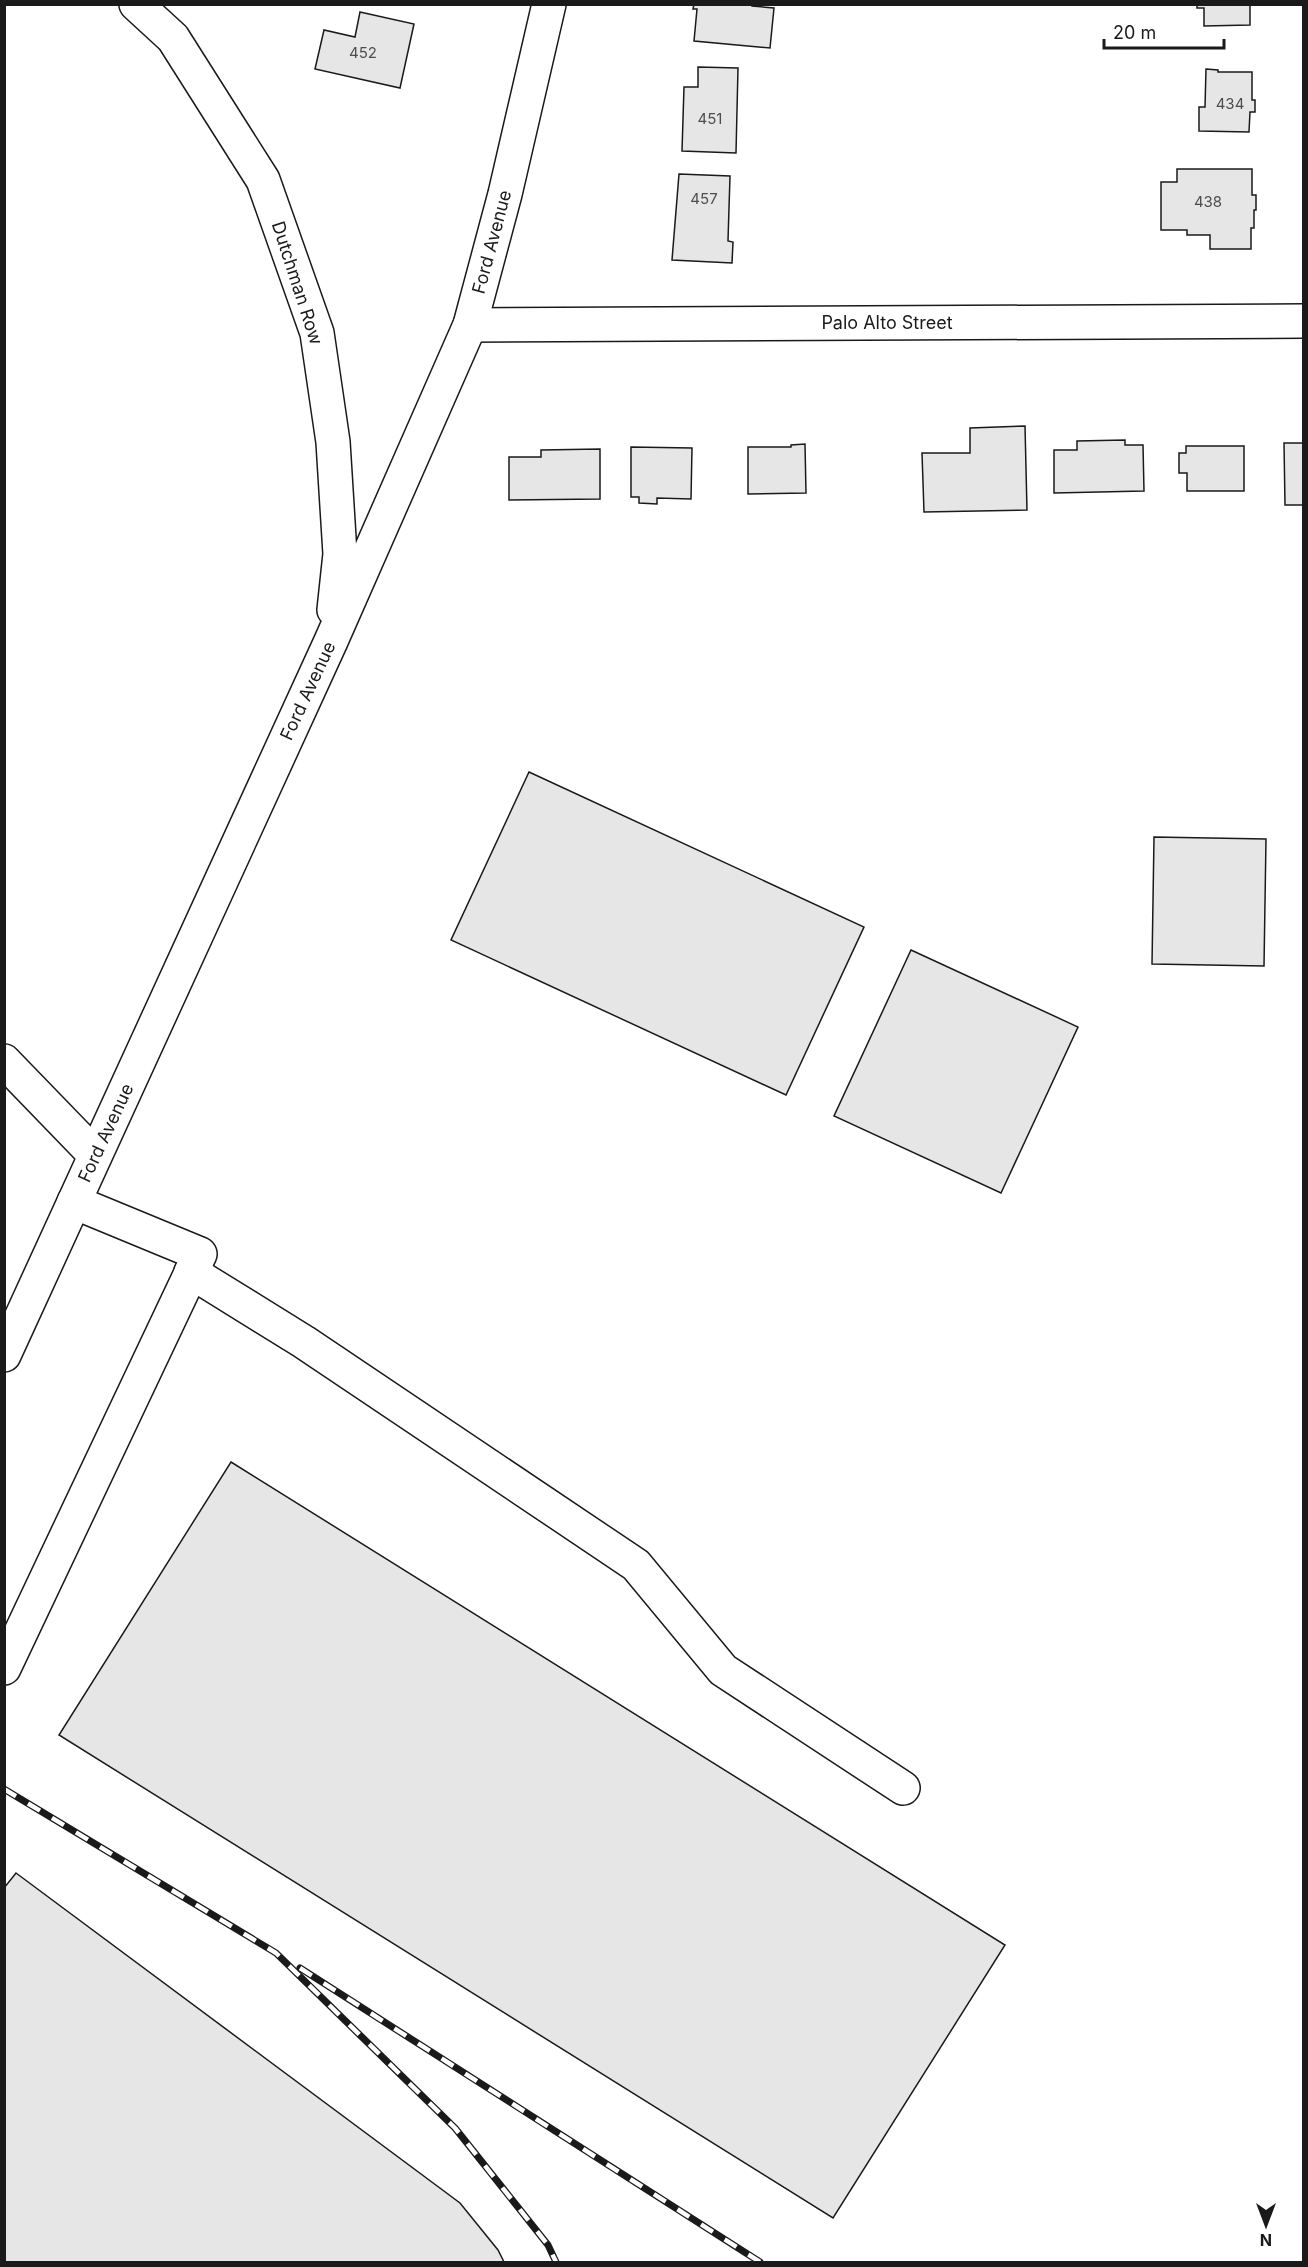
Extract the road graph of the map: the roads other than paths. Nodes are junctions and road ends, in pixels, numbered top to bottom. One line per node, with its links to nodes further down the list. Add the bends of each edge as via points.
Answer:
1 (136, 4): 5 (street, Dutchman Row, via 173,38 263,180 317,333 333,442 340,554)
2 (549, 4): 4 (street, Ford Avenue)
3 (1304, 321): 4 (street, Palo Alto Street)
4 (470, 325): 5 (street, Ford Avenue)
5 (331, 641): 7 (street, Ford Avenue)
6 (4, 1061): 7 (street)
7 (95, 1155): 8 (street, Ford Avenue)
8 (74, 1202): 9 (street, via 200,1254); 10 (street, Ford Avenue)
9 (191, 1272): 11 (street); 12 (street, via 303,1342 636,1565 723,1670)
10 (4, 1355)
11 (4, 1668)
12 (903, 1788)

